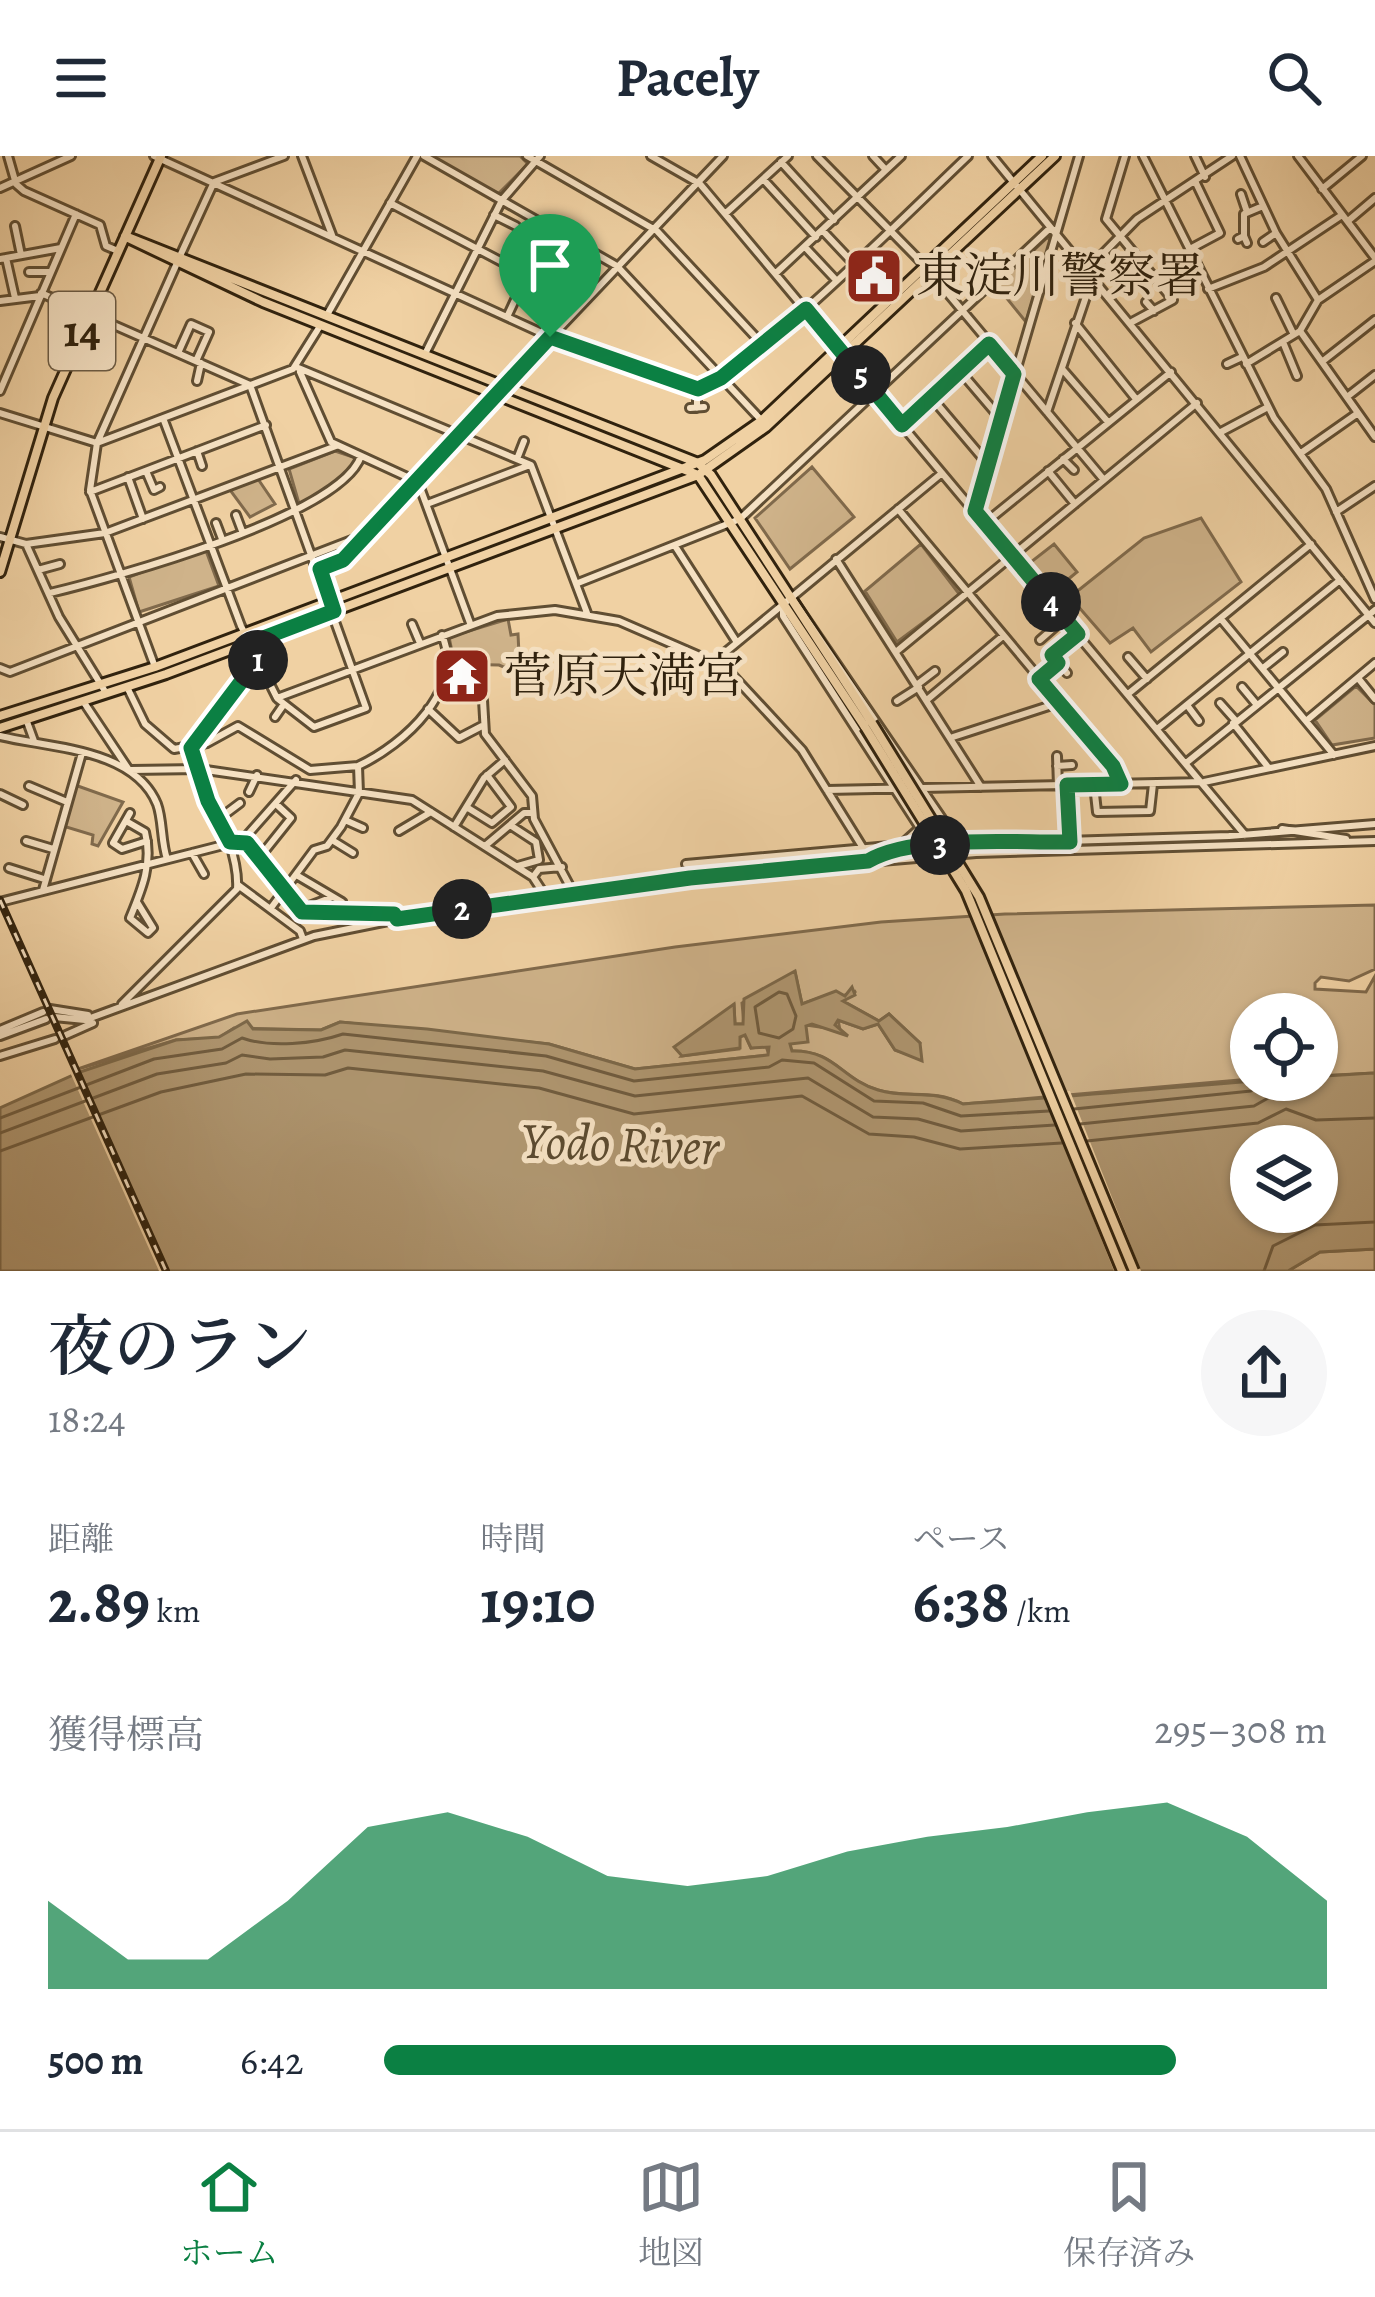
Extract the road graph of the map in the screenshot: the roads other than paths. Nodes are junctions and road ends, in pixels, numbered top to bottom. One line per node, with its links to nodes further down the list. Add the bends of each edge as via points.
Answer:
1 (8, 156): 32 (street)
2 (71, 156): 32 (street)
3 (284, 156): 30 (street)
4 (302, 156): 56 (street)
5 (420, 156): 39 (street); 41 (street)
6 (527, 156): 24 (street)
7 (723, 156): 29 (street)
8 (817, 156): 37 (street)
9 (873, 156): 26 (street)
10 (901, 156): 26 (street)
11 (968, 156): 52 (street)
12 (992, 156): 33 (street)
13 (1042, 156): 33 (main road)
14 (1054, 156): 33 (main road)
15 (1079, 156): 53 (street)
16 (1125, 156): 58 (street, via 1106,219)
17 (1143, 156): 40 (street)
18 (1195, 156): 27 (street)
19 (1236, 156): 27 (street); 42 (street)
20 (1299, 156): 35 (street)
21 (1362, 156): 35 (street)
22 (158, 157): 30 (street); 57 (main road, 14)
23 (654, 157): 29 (street)
24 (538, 158): 39 (street); 51 (street)
25 (784, 159): 28 (street); 48 (street)
26 (886, 170): 37 (street)
27 (1205, 177): 31 (street)
28 (763, 179): 44 (street); 55 (street)
29 (695, 181): 44 (street); 51 (street)
30 (214, 182): 56 (street); 71 (street)
31 (1196, 183): 40 (street); 64 (street, via 1220,232)
32 (16, 184): 34 (street); 45 (street)
33 (1018, 184): 53 (street); 74 (main road)
34 (0, 188)
35 (1322, 189): 47 (street)
36 (1241, 194): 43 (street)
37 (857, 198): 48 (street); 52 (street)
38 (1375, 198): 47 (street)
39 (502, 200): 46 (street); 73 (street)
40 (1167, 201): 58 (street); 64 (street)
41 (390, 203): 63 (street); 65 (street)
42 (1264, 205): 43 (street); 54 (street)
43 (1247, 212): 59 (street)
44 (726, 213): 77 (street)
45 (76, 214): 62 (street); 66 (street, via 100,225 106,245)
46 (494, 215): 50 (street); 63 (street)
47 (1345, 218): 67 (street); 70 (street)
48 (834, 220): 55 (street)
49 (15, 226): 68 (street)
50 (516, 226)
51 (653, 228): 73 (street); 103 (street)
52 (888, 230): 72 (street); 74 (street)
53 (1057, 230): 78 (street); 91 (street); 118 (street)
54 (1276, 233): 60 (street); 67 (street)
55 (819, 234): 61 (street); 72 (street)
56 (332, 235): 65 (street)
57 (124, 236): 66 (main road, 14); 71 (main road)
58 (1120, 236): 78 (street); 92 (street, via 1173,300)
59 (1243, 239)
60 (1263, 242)
61 (805, 247): 77 (street); 80 (street)
62 (61, 248): 68 (street); 76 (street)
63 (477, 248): 79 (street); 82 (street)
64 (1190, 249): 81 (street)
65 (364, 250): 82 (street); 96 (street)
66 (118, 251): 93 (main road, 14)
67 (1287, 252): 81 (street); 86 (street)
68 (21, 255): 69 (street)
69 (3, 258): 84 (street)
70 (1375, 259): 86 (street)
71 (179, 260): 96 (main road); 101 (street)
72 (853, 263): 80 (street)
73 (617, 266): 89 (street); 121 (street)
74 (927, 269): 91 (street); 105 (main road)
75 (28, 272): 76 (street)
76 (50, 272): 83 (street)
77 (776, 273): 90 (street)
78 (1090, 273): 97 (street); 98 (street)
79 (527, 274): 89 (street); 94 (street)
80 (835, 280): 90 (street)
81 (1208, 289): 110 (street)
82 (455, 292): 94 (street); 109 (street)
83 (41, 294): 84 (street); 93 (street); 106 (street)
84 (15, 298): 87 (street)
85 (1276, 298): 99 (street)
86 (1318, 300): 99 (street)
87 (0, 301)
88 (1146, 302): 92 (street)
89 (582, 304): 100 (street)
90 (806, 309): 103 (street); 105 (street)
91 (962, 311): 104 (street); 127 (street)
92 (1154, 311): 97 (street)
93 (89, 314): 101 (street); 143 (main road, 14)
94 (507, 317): 100 (street)
95 (1375, 320): 111 (street)
96 (323, 321): 109 (main road); 114 (street)
97 (1132, 322): 117 (street)
98 (1075, 323): 115 (street); 130 (street)
99 (1297, 333): 102 (street); 111 (street)
100 (550, 337): 124 (street); 125 (street)
101 (144, 338): 108 (street); 149 (street)
102 (1283, 342): 110 (street); 120 (street)
103 (762, 344): 121 (street)
104 (989, 344): 116 (street); 118 (street)
105 (841, 351): 127 (street); 140 (main road)
106 (15, 352): 107 (street); 126 (street)
107 (0, 353)
108 (178, 353): 112 (street); 112 (street, via 192,320 211,328)
109 (422, 359): 125 (main road)
110 (1244, 361): 113 (street); 133 (street)
111 (1323, 361): 129 (street)
112 (198, 362): 122 (street); 123 (street)
113 (1227, 364)
114 (297, 368): 123 (street); 147 (street); 151 (street)
115 (1061, 369): 134 (street); 139 (street)
116 (960, 371): 128 (street); 138 (street)
117 (1171, 372): 130 (street); 131 (street)
118 (1014, 374): 134 (street); 138 (street)
119 (1375, 375): 129 (street)
120 (1297, 376)
121 (721, 378): 124 (street); 140 (street)
122 (197, 380)
123 (250, 385): 137 (street); 141 (street)
124 (697, 389): 132 (street)
125 (500, 390): 147 (street); 163 (main road); 164 (main road)
126 (0, 392)
127 (876, 392): 142 (street); 184 (street)
128 (932, 397): 142 (street); 159 (street)
129 (1347, 397): 136 (street)
130 (1136, 399): 139 (street)
131 (1197, 403): 144 (street); 171 (street)
132 (697, 407)
133 (1268, 407): 144 (street); 154 (street)
134 (1047, 412): 152 (street)
135 (0, 413): 143 (street)
136 (1358, 413): 146 (street); 154 (street)
137 (163, 418): 149 (street); 156 (street)
138 (1000, 418): 159 (street)
139 (1108, 422): 152 (street)
140 (764, 424): 164 (main road)
141 (266, 425): 150 (street); 162 (street)
142 (902, 425): 168 (street)
143 (43, 427): 149 (street); 190 (main road, 14)
144 (1221, 432): 195 (street)
145 (209, 433): 150 (street)
146 (1374, 433)
147 (456, 436): 157 (street); 170 (street)
148 (524, 441): 157 (street)
149 (97, 443): 174 (street)
150 (214, 445): 153 (street)
151 (336, 446): 155 (street); 162 (street)
152 (1076, 448): 158 (street); 171 (street)
153 (197, 452): 156 (street); 161 (street)
154 (1301, 453): 181 (street)
155 (361, 456): 170 (street); 179 (street, via 356,471)
156 (178, 459): 166 (street); 175 (street)
157 (517, 459): 160 (street)
158 (1064, 459): 165 (street); 167 (street)
159 (986, 462): 180 (street)
160 (531, 465): 176 (street); 186 (street)
161 (202, 466)
162 (282, 466): 175 (street); 179 (street)
163 (686, 468): 164 (main road); 186 (main road)
164 (701, 469): 184 (main road); 186 (main road)
165 (1074, 470)
166 (146, 471): 169 (street); 173 (street)
167 (1048, 471): 177 (street); 187 (street)
168 (942, 472): 178 (street); 180 (street)
169 (128, 478): 174 (street); 183 (street)
170 (415, 479): 176 (street); 192 (street)
171 (1104, 480): 177 (street)
172 (1375, 487): 181 (street)
173 (160, 488)
174 (90, 492): 189 (street)
175 (193, 500): 183 (street); 193 (street)
176 (427, 504): 200 (street)
177 (1075, 504): 198 (street)
178 (898, 509): 199 (street); 210 (street)
179 (298, 511): 188 (street); 197 (street)
180 (975, 511): 187 (street)
181 (1336, 512): 211 (street)
182 (236, 515): 188 (street)
183 (143, 519): 189 (street)
184 (736, 522): 196 (street); 212 (main road)
185 (216, 523): 191 (street)
186 (555, 523): 200 (main road); 207 (street)
187 (985, 523): 198 (street)
188 (242, 531): 191 (street)
189 (105, 533): 194 (street); 205 (street)
190 (5, 538): 194 (street); 204 (main road, 14)
191 (222, 538): 193 (street)
192 (359, 538): 197 (street); 202 (street, via 343,560)
193 (209, 543): 205 (street); 208 (street)
194 (26, 544): 203 (street)
195 (1311, 544): 206 (street); 216 (street)
196 (675, 546): 207 (street); 227 (street)
197 (314, 554): 202 (street); 208 (street)
198 (1012, 556): 210 (street); 217 (street)
199 (836, 559): 212 (street); 230 (street)
200 (448, 563): 213 (main road); 221 (street)
201 (60, 564): 203 (street)
202 (320, 569): 213 (street)
203 (38, 570): 209 (street)
204 (0, 572)
205 (122, 576): 209 (street); 218 (street)
206 (1340, 580): 214 (street); 232 (street)
207 (578, 583): 215 (street)
208 (226, 587): 218 (street); 225 (street)
209 (50, 593): 229 (street)
210 (967, 593): 224 (street); 230 (street)
211 (1375, 598)
212 (787, 601): 227 (street); 273 (main road); 300 (street, via 783,616); 301 (street, via 798,602)
213 (332, 606): 225 (main road); 241 (street)
214 (1371, 612): 219 (street); 242 (street)
215 (587, 613): 221 (street, via 522,612); 235 (street)
216 (1220, 618): 232 (street); 247 (street)
217 (1065, 619): 222 (street); 226 (street)
218 (138, 620): 229 (street); 238 (street)
219 (1375, 623)
220 (412, 624): 228 (street)
221 (471, 624): 223 (street)
222 (1078, 634): 236 (street, via 1052,655); 255 (street)
223 (442, 635): 228 (street); 253 (street, via 450,656)
224 (1004, 636): 246 (street); 257 (street)
225 (248, 638): 234 (street); 238 (main road); 250 (main road)
226 (1040, 640)
227 (736, 641): 235 (street)
228 (420, 643): 241 (street)
229 (75, 644): 239 (street, via 10,672); 252 (street)
230 (897, 651): 249 (street)
231 (1283, 652): 240 (street)
232 (1251, 653): 240 (street); 264 (street)
233 (1129, 657): 247 (street)
234 (259, 658): 256 (street); 280 (street)
235 (716, 659): 302 (street, via 802,750)
236 (1058, 663): 244 (street); 246 (street)
237 (1375, 663): 245 (street)
238 (155, 667): 252 (main road)
239 (0, 668)
240 (1263, 668): 254 (street)
241 (353, 669): 256 (street); 263 (street, via 366,708 314,727)
242 (1301, 669): 248 (street); 254 (street)
243 (935, 671): 249 (street)
244 (1067, 673)
245 (1358, 678): 258 (street); 271 (street)
246 (1039, 679): 261 (street)
247 (1147, 679): 255 (street)
248 (1311, 679)
249 (919, 685): 257 (street); 260 (street)
250 (127, 687): 252 (main road); 280 (street, via 165,745)
251 (1242, 687): 265 (street)
252 (104, 688): 259 (main road); 267 (main road)
253 (442, 688): 266 (street); 274 (street, via 479,697)
254 (1279, 688): 265 (street); 271 (street)
255 (1128, 694): 275 (street)
256 (277, 698): 263 (street)
257 (928, 699): 277 (street)
258 (1375, 699)
259 (83, 701): 269 (main road); 289 (street)
260 (897, 701)
261 (1059, 703): 277 (street); 294 (street)
262 (1220, 703): 272 (street)
263 (284, 704): 268 (street)
264 (1187, 705): 270 (street); 275 (street)
265 (1256, 705): 272 (street)
266 (428, 709): 274 (street, via 459,738); 286 (street)
267 (0, 716)
268 (275, 717)
269 (26, 719): 276 (main road); 278 (street)
270 (1199, 721)
271 (1306, 721): 282 (street)
272 (1234, 722): 284 (street); 287 (street)
273 (868, 725): 371 (main road, bridge, via 966,891); 372 (main road, bridge, via 988,914)
274 (482, 726): 283 (street)
275 (1157, 729): 284 (street)
276 (0, 732): 278 (street)
277 (953, 737): 299 (street)
278 (34, 741): 281 (street)
279 (1375, 746): 282 (street)
280 (191, 748): 286 (street, via 238,726 310,770); 288 (street)
281 (82, 753): 289 (street); 306 (street)
282 (1334, 754): 287 (street)
283 (505, 760): 290 (street); 312 (street, via 532,796)
284 (1186, 764): 293 (street)
285 (1072, 765): 298 (street, via 1057,761)
286 (358, 766): 303 (street)
287 (1269, 768): 293 (street)
288 (199, 769): 289 (street); 291 (street); 313 (street)
289 (129, 770): 340 (street, via 158,805)
290 (487, 775): 310 (street); 310 (street, via 511,807 492,823)
291 (257, 776): 292 (street); 304 (street)
292 (296, 780): 303 (street); 308 (street)
293 (1204, 782): 295 (street); 322 (street)
294 (1121, 784): 295 (street); 296 (street)
295 (1153, 784): 296 (street, via 1150,811 1097,812)
296 (1094, 785): 298 (street)
297 (29, 786): 306 (street)
298 (1063, 786): 299 (street); 329 (street)
299 (981, 787): 301 (street)
300 (897, 789): 301 (street); 302 (street); 318 (street)
301 (924, 789): 332 (street)
302 (827, 790): 334 (street)
303 (359, 791): 311 (street, via 412,800); 314 (street)
304 (249, 792)
305 (0, 794): 309 (street)
306 (67, 802): 335 (street)
307 (240, 803): 313 (street)
308 (276, 804): 323 (street); 338 (street, via 291,818)
309 (23, 805)
310 (468, 808): 317 (street)
311 (430, 812): 317 (street); 321 (street)
312 (532, 813): 316 (street); 345 (street)
313 (220, 818): 328 (street)
314 (345, 820): 319 (street); 324 (street)
315 (1375, 824): 320 (street)
316 (509, 825): 333 (street); 344 (street, via 536,842 539,860)
317 (454, 827): 333 (street)
318 (922, 827): 331 (street); 334 (street, via 901,845)
319 (363, 828)
320 (1279, 828): 322 (street); 330 (street)
321 (399, 831)
322 (1245, 835): 329 (street)
323 (243, 840): 328 (street); 338 (street)
324 (332, 840): 337 (street); 349 (street, via 314,850)
325 (26, 841): 335 (street)
326 (148, 841): 326 (street, via 128,817 113,843 122,848); 342 (street)
327 (1375, 841): 330 (street)
328 (230, 842): 336 (street); 352 (street)
329 (1070, 842): 332 (street)
330 (1354, 842): 341 (street)
331 (932, 845): 332 (street); 341 (street)
332 (959, 845)
333 (484, 846): 344 (street)
334 (863, 848): 339 (street)
335 (52, 849): 351 (street)
336 (192, 853): 340 (street); 348 (street)
337 (353, 853)
338 (260, 858): 354 (street)
339 (754, 858): 343 (street); 347 (street)
340 (167, 859): 342 (street)
341 (868, 861): 347 (street)
342 (148, 864): 353 (street); 359 (street)
343 (686, 864)
344 (517, 867): 350 (street)
345 (563, 867): 350 (street); 355 (street)
346 (9, 868): 351 (street)
347 (754, 870): 355 (street)
348 (204, 874)
349 (298, 876): 354 (street); 356 (street)
350 (533, 877): 357 (street)
351 (44, 879): 353 (street)
352 (238, 885): 360 (street); 365 (street)
353 (43, 890): 358 (street)
354 (288, 893): 360 (street); 361 (street)
355 (574, 894): 357 (street)
356 (335, 898): 361 (street); 362 (street, via 343,903)
357 (546, 898): 363 (street)
358 (0, 902)
359 (137, 902): 359 (street, via 131,922 148,933 153,928)
360 (271, 908): 364 (street)
361 (301, 909): 362 (street)
362 (337, 914): 363 (street)
363 (397, 919): 364 (street)
364 (303, 939): 365 (street)
365 (122, 1006): 367 (street, via 80,1021 48,1014)
366 (93, 1022): 368 (street)
367 (0, 1033)
368 (66, 1035)
369 (55, 1039): 370 (street)
370 (0, 1056)
371 (1122, 1271)
372 (1134, 1271)

